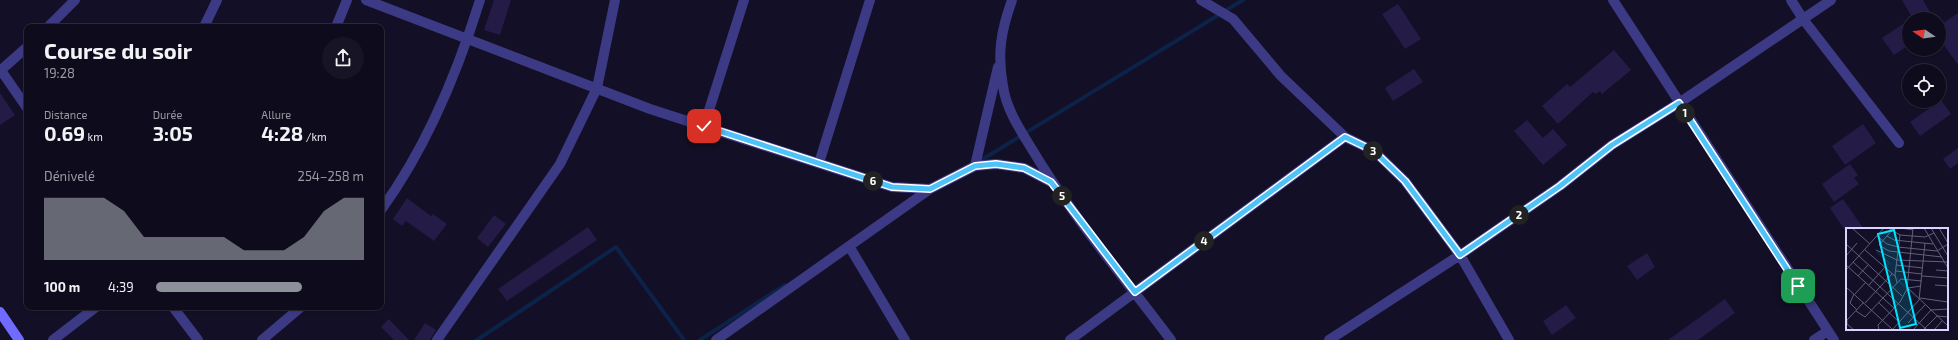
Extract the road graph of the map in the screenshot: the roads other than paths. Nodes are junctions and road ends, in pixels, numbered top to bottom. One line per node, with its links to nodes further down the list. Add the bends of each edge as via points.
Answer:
1 (75, 0): 15 (street)
2 (216, 0): 16 (street)
3 (347, 0): 17 (street)
4 (366, 0): 18 (street)
5 (480, 0): 18 (street)
6 (615, 0): 22 (street)
7 (744, 0): 25 (street)
8 (870, 0): 28 (street)
9 (1012, 0): 20 (street, via 1002,28)
10 (1201, 0): 26 (street, via 1233,19 1281,76)
11 (1613, 0): 23 (street)
12 (1791, 0): 14 (street)
13 (1832, 0): 14 (street)
14 (1803, 19): 23 (street); 27 (street)
15 (51, 24)
16 (205, 24)
17 (337, 24)
18 (468, 38): 22 (street); 32 (street, via 436,118)
19 (24, 50): 21 (street)
20 (999, 60): 29 (street); 30 (street, via 1003,88 1014,117)
21 (0, 70): 24 (street)
22 (597, 88): 25 (street, via 650,109); 45 (street, via 560,164)
23 (1679, 103): 34 (street, via 1612,145 1560,186); 40 (street)
24 (24, 104)
25 (704, 126): 28 (street)
26 (1345, 137): 34 (street, via 1374,151 1405,181); 35 (street)
27 (1899, 143)
28 (819, 163): 31 (street, via 892,187)
29 (975, 166): 30 (street, via 996,164 1024,168); 31 (street)
30 (1051, 182): 35 (street)
31 (930, 189): 33 (street)
32 (384, 206)
33 (849, 246): 46 (street); 47 (street)
34 (1460, 255): 50 (street); 51 (street)
35 (1135, 292): 48 (street); 49 (street)
36 (92, 310): 42 (street)
37 (175, 310): 43 (street)
38 (297, 310): 44 (street)
39 (0, 312): 41 (main road)
40 (1828, 331): 52 (street); 53 (street)
41 (19, 340)
42 (54, 340)
43 (198, 340)
44 (262, 340)
45 (437, 340)
46 (716, 340)
47 (905, 340)
48 (1070, 340)
49 (1171, 340)
50 (1329, 340)
51 (1509, 340)
52 (1814, 340)
53 (1834, 340)

